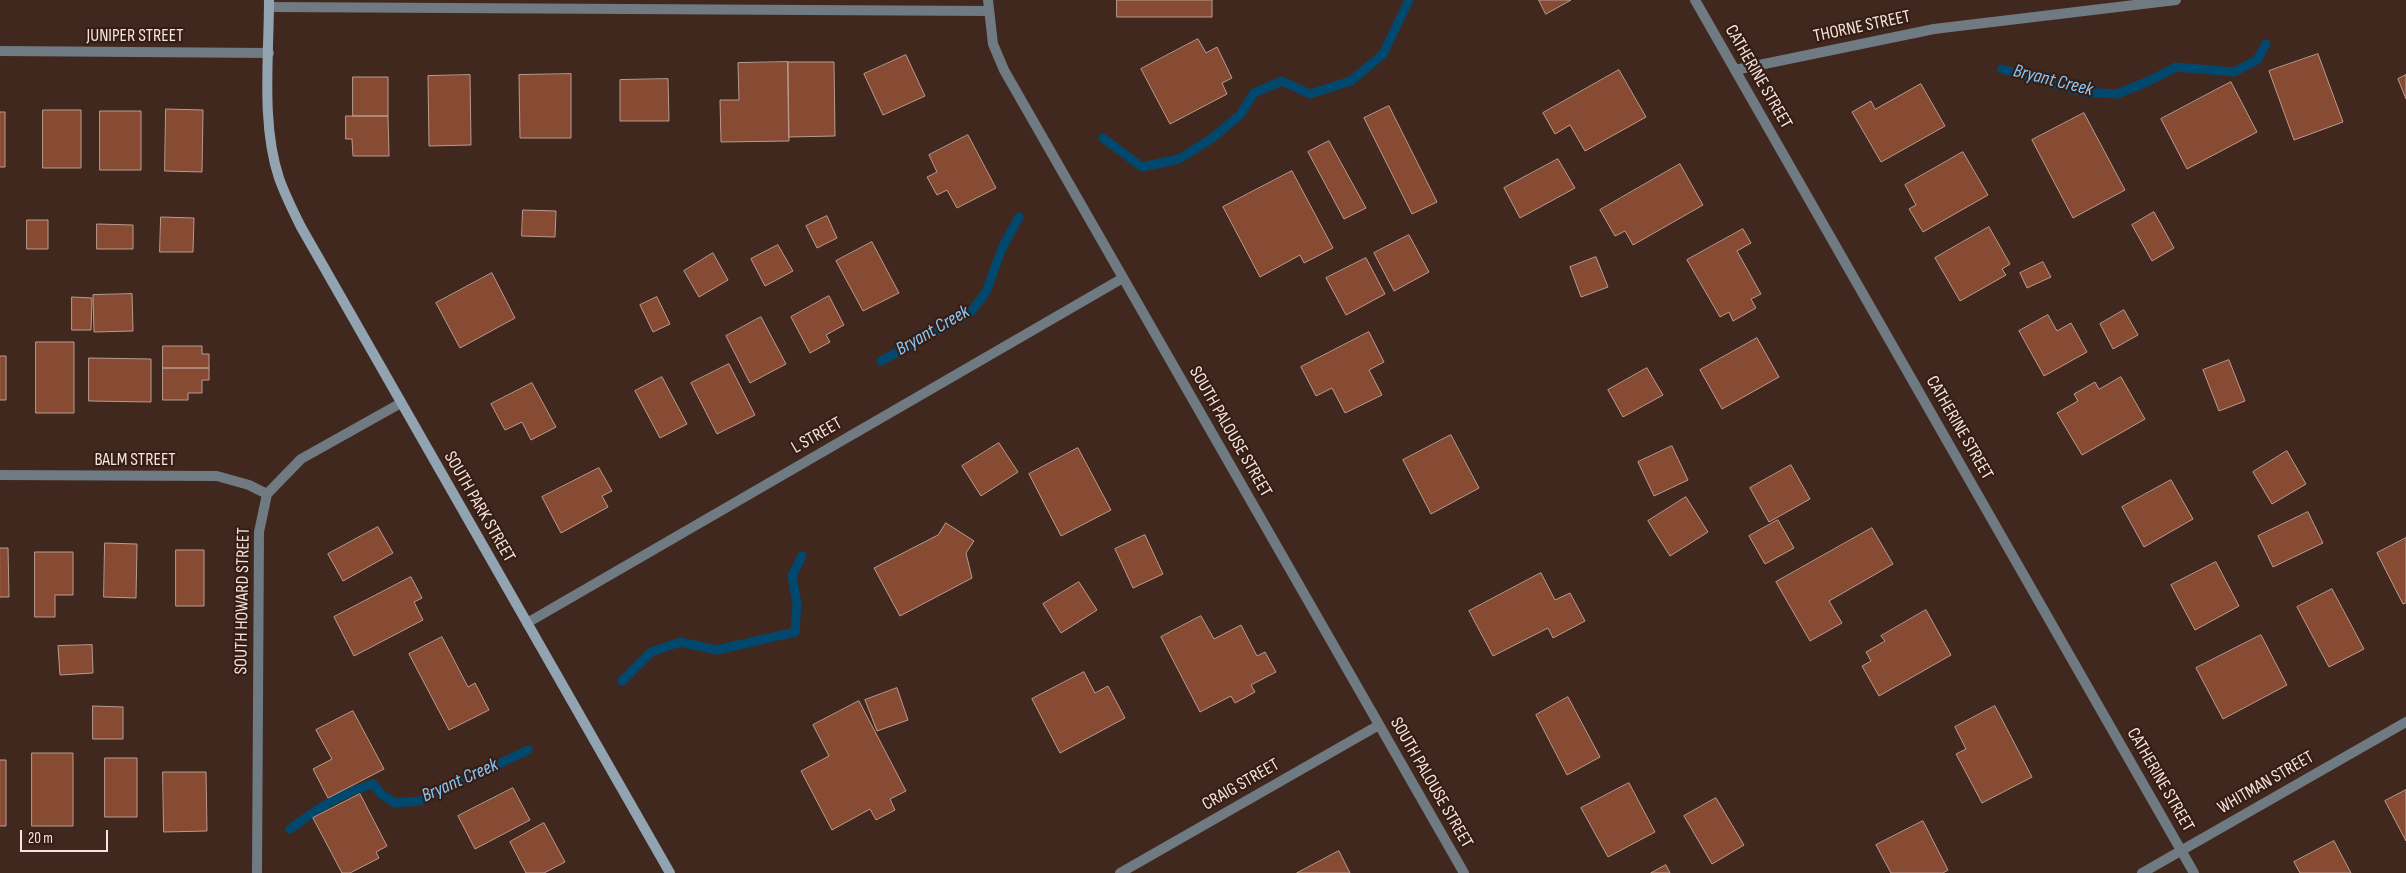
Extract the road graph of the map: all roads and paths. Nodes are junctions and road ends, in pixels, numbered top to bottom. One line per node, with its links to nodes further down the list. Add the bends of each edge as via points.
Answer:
1 (988, 0): 5 (street, SOUTH PALOUSE STREET)
2 (1695, 0): 8 (street, CATHERINE STREET)
3 (2176, 0): 8 (street, THORNE STREET, via 1934,29)
4 (269, 4): 5 (street); 7 (main road)
5 (988, 11): 9 (street, SOUTH PALOUSE STREET, via 993,44 1004,70)
6 (0, 51): 7 (street, JUNIPER STREET)
7 (269, 53): 10 (main road, SOUTH PARK STREET, via 269,117 272,151 279,177 301,227)
8 (1735, 70): 16 (street, CATHERINE STREET)
9 (1123, 278): 13 (street, L STREET); 15 (street, SOUTH PALOUSE STREET)
10 (401, 403): 12 (street, via 301,459); 13 (main road, SOUTH PARK STREET)
11 (0, 475): 12 (street, BALM STREET, via 217,476 234,479)
12 (267, 494): 17 (street, SOUTH HOWARD STREET, via 259,532)
13 (527, 623): 18 (main road, SOUTH PARK STREET)
14 (2406, 722): 16 (street, WHITMAN STREET)
15 (1379, 725): 19 (street, CRAIG STREET); 20 (street, SOUTH PALOUSE STREET)
16 (2181, 850): 21 (street, WHITMAN STREET); 22 (street, CATHERINE STREET)
17 (257, 873)
18 (670, 873)
19 (1120, 873)
20 (1464, 873)
21 (2142, 873)
22 (2194, 873)

